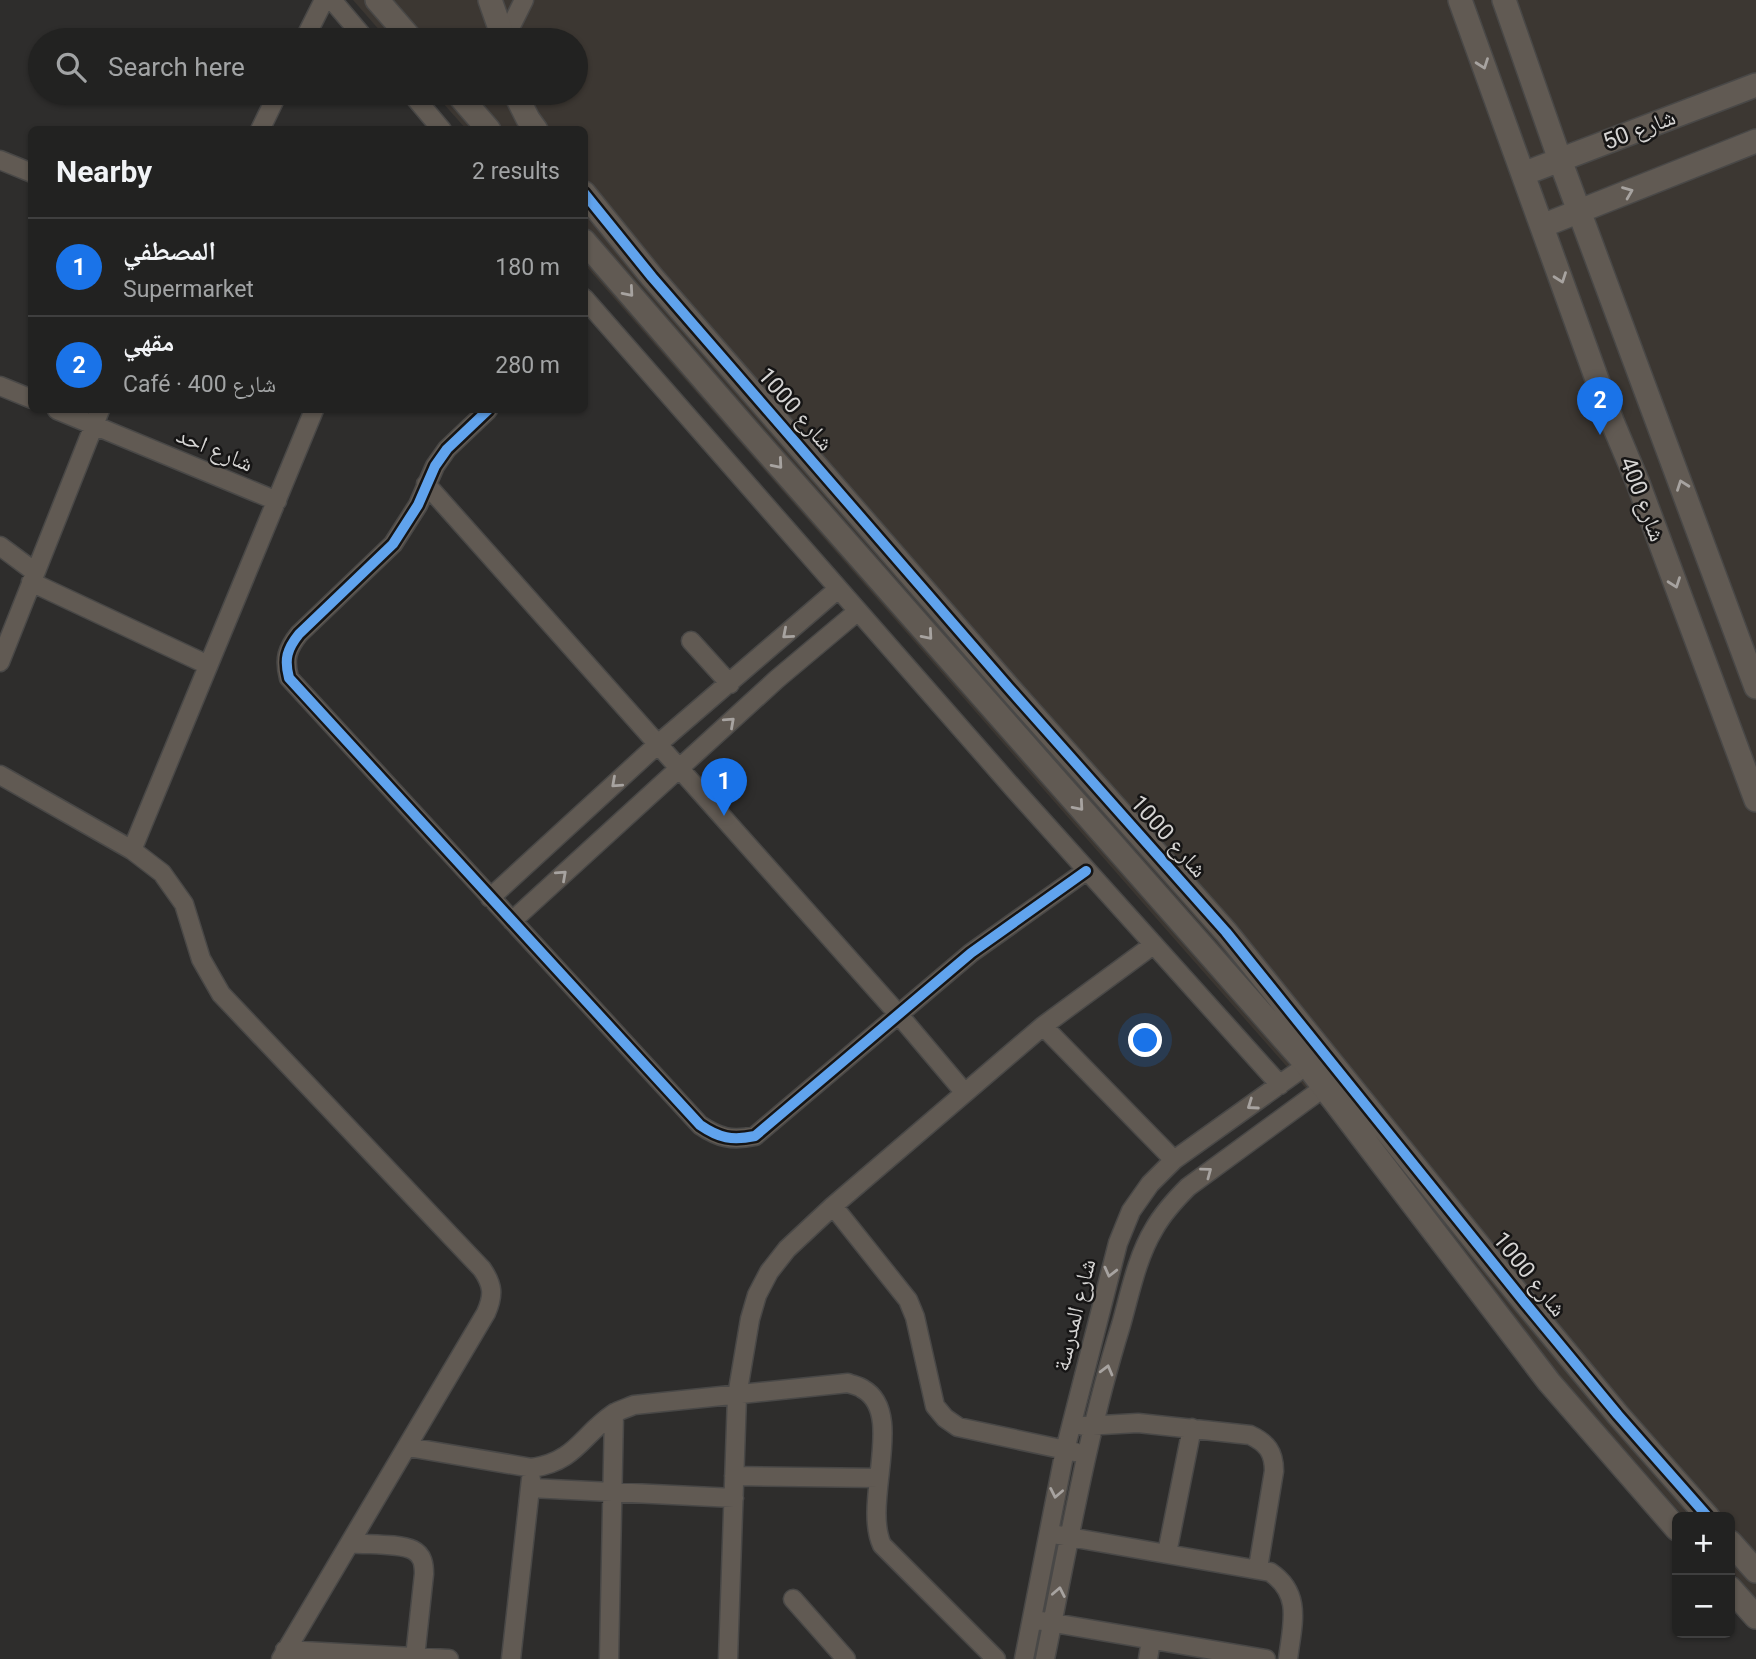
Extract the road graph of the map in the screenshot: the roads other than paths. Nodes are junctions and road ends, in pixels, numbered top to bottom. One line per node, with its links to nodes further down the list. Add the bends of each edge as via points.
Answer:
1 (324, 0): 8 (street)
2 (332, 0): 9 (street)
3 (377, 0): 10 (street)
4 (490, 0): 11 (street)
5 (524, 0): 12 (street)
6 (1460, 0): 26 (street, شارع 400, one-way to 26)
7 (1504, 0): 24 (street, شارع 400)
8 (310, 28)
9 (356, 28)
10 (402, 28)
11 (500, 28)
12 (510, 28)
13 (1756, 85): 24 (street, شارع 50)
14 (272, 105): 18 (street)
15 (421, 105): 19 (street)
16 (467, 105): 20 (street)
17 (521, 105): 21 (street)
18 (262, 126)
19 (439, 126)
20 (486, 126)
21 (533, 126)
22 (1756, 141): 28 (street, one-way to 22)
23 (0, 160): 25 (street)
24 (1560, 160): 26 (street, شارع 50); 28 (street, شارع 400)
25 (28, 171)
26 (1523, 174): 29 (street, شارع 400)
27 (588, 198): 82 (street, شارع 1000, via 643,267 1226,932 1526,1304)
28 (1579, 212): 29 (street); 50 (street, شارع 400, one-way to 28)
29 (1542, 226): 54 (street, شارع 400, one-way to 54)
30 (588, 246): 62 (street, شارع 1000, one-way to 62)
31 (588, 310): 42 (street)
32 (0, 386): 33 (street)
33 (28, 397)
34 (74, 413): 37 (street, شارع احد)
35 (313, 413): 39 (street)
36 (485, 413): 38 (street, via 447,449)
37 (97, 417): 39 (street, شارع احد); 41 (street)
38 (426, 484): 51 (street); 57 (street, via 407,526 393,544 299,634 285,662 299,691)
39 (276, 501): 47 (street)
40 (0, 546): 41 (street)
41 (33, 577): 46 (street); 47 (street)
42 (838, 589): 43 (street); 45 (street, one-way to 45)
43 (858, 611): 48 (street); 56 (street)
44 (691, 641): 49 (street)
45 (759, 658): 48 (street); 49 (street)
46 (0, 662)
47 (208, 665): 55 (street)
48 (777, 679): 52 (street, one-way to 48)
49 (730, 684): 51 (street)
50 (1756, 687)
51 (658, 744): 52 (street); 57 (street, one-way to 57)
52 (679, 768): 58 (street, one-way to 52); 60 (street)
53 (0, 775): 55 (street)
54 (1756, 800)
55 (132, 850): 73 (street, via 162,873 184,904 201,959 221,994 491,1282 492,1299 486,1313)
56 (1086, 871): 59 (street); 60 (street, via 971,953)
57 (490, 898): 58 (street)
58 (512, 921): 60 (street, via 700,1125 716,1136 736,1140 755,1136)
59 (1153, 945): 61 (street); 63 (street)
60 (899, 1015): 65 (street)
61 (1042, 1026): 65 (street); 66 (street)
62 (1307, 1065): 63 (street, شارع المدرسة); 64 (street, شارع 1000)
63 (1280, 1085): 66 (street, شارع المدرسة, one-way to 66)
64 (1326, 1087): 70 (street, شارع المدرسة, one-way to 64, via 1142,1255 1168,1207 1188,1187); 83 (street, شارع 1000, via 1549,1382)
65 (965, 1093): 67 (street)
66 (1174, 1160): 71 (street, شارع المدرسة, one-way to 71, via 1131,1211 1118,1243)
67 (833, 1206): 68 (street, via 787,1249 757,1295); 74 (street, via 908,1300 935,1406 945,1418 958,1427)
68 (737, 1396): 69 (street, via 634,1405); 77 (street); 78 (street, via 848,1383 865,1389 884,1418)
69 (614, 1413): 76 (street, via 565,1458); 80 (street)
70 (1093, 1425): 71 (street); 72 (street, via 1138,1423); 75 (street, شارع المدرسة)
71 (1070, 1429): 74 (street, شارع المدرسة)
72 (1192, 1429): 88 (street); 89 (street, via 1250,1435 1269,1448 1274,1471)
73 (408, 1447): 76 (street); 86 (street)
74 (1065, 1450): 75 (street); 84 (street, شارع المدرسة, one-way to 84)
75 (1087, 1454): 85 (street, شارع المدرسة)
76 (532, 1468): 79 (street)
77 (734, 1476): 78 (street); 81 (street)
78 (879, 1478): 106 (street, via 875,1523 882,1545)
79 (530, 1488): 80 (street); 102 (street)
80 (612, 1492): 81 (street); 103 (street)
81 (734, 1498): 104 (street)
82 (1704, 1512)
83 (1672, 1523)
84 (1048, 1533): 85 (street); 94 (street, شارع المدرسة)
85 (1070, 1536): 88 (street); 95 (street, شارع المدرسة, one-way to 85)
86 (350, 1543): 98 (street); 100 (street, via 404,1548 420,1556 424,1574)
87 (1735, 1548): 90 (street)
88 (1167, 1553): 89 (street)
89 (1258, 1568): 111 (street, via 1288,1588 1293,1612)
90 (1756, 1571)
91 (1735, 1594): 93 (street)
92 (793, 1599): 105 (street)
93 (1756, 1617)
94 (1031, 1620): 95 (street); 107 (street, شارع المدرسة)
95 (1052, 1623): 96 (street); 108 (street, شارع المدرسة)
96 (1151, 1640): 97 (street); 109 (street)
97 (1196, 1653): 110 (street)
98 (283, 1655): 99 (street)
99 (372, 1657): 100 (street)
100 (415, 1657): 101 (street)
101 (449, 1659)
102 (511, 1659)
103 (609, 1659)
104 (728, 1659)
105 (846, 1659)
106 (996, 1659)
107 (1024, 1659)
108 (1045, 1659)
109 (1148, 1659)
110 (1266, 1659)
111 (1289, 1659)

